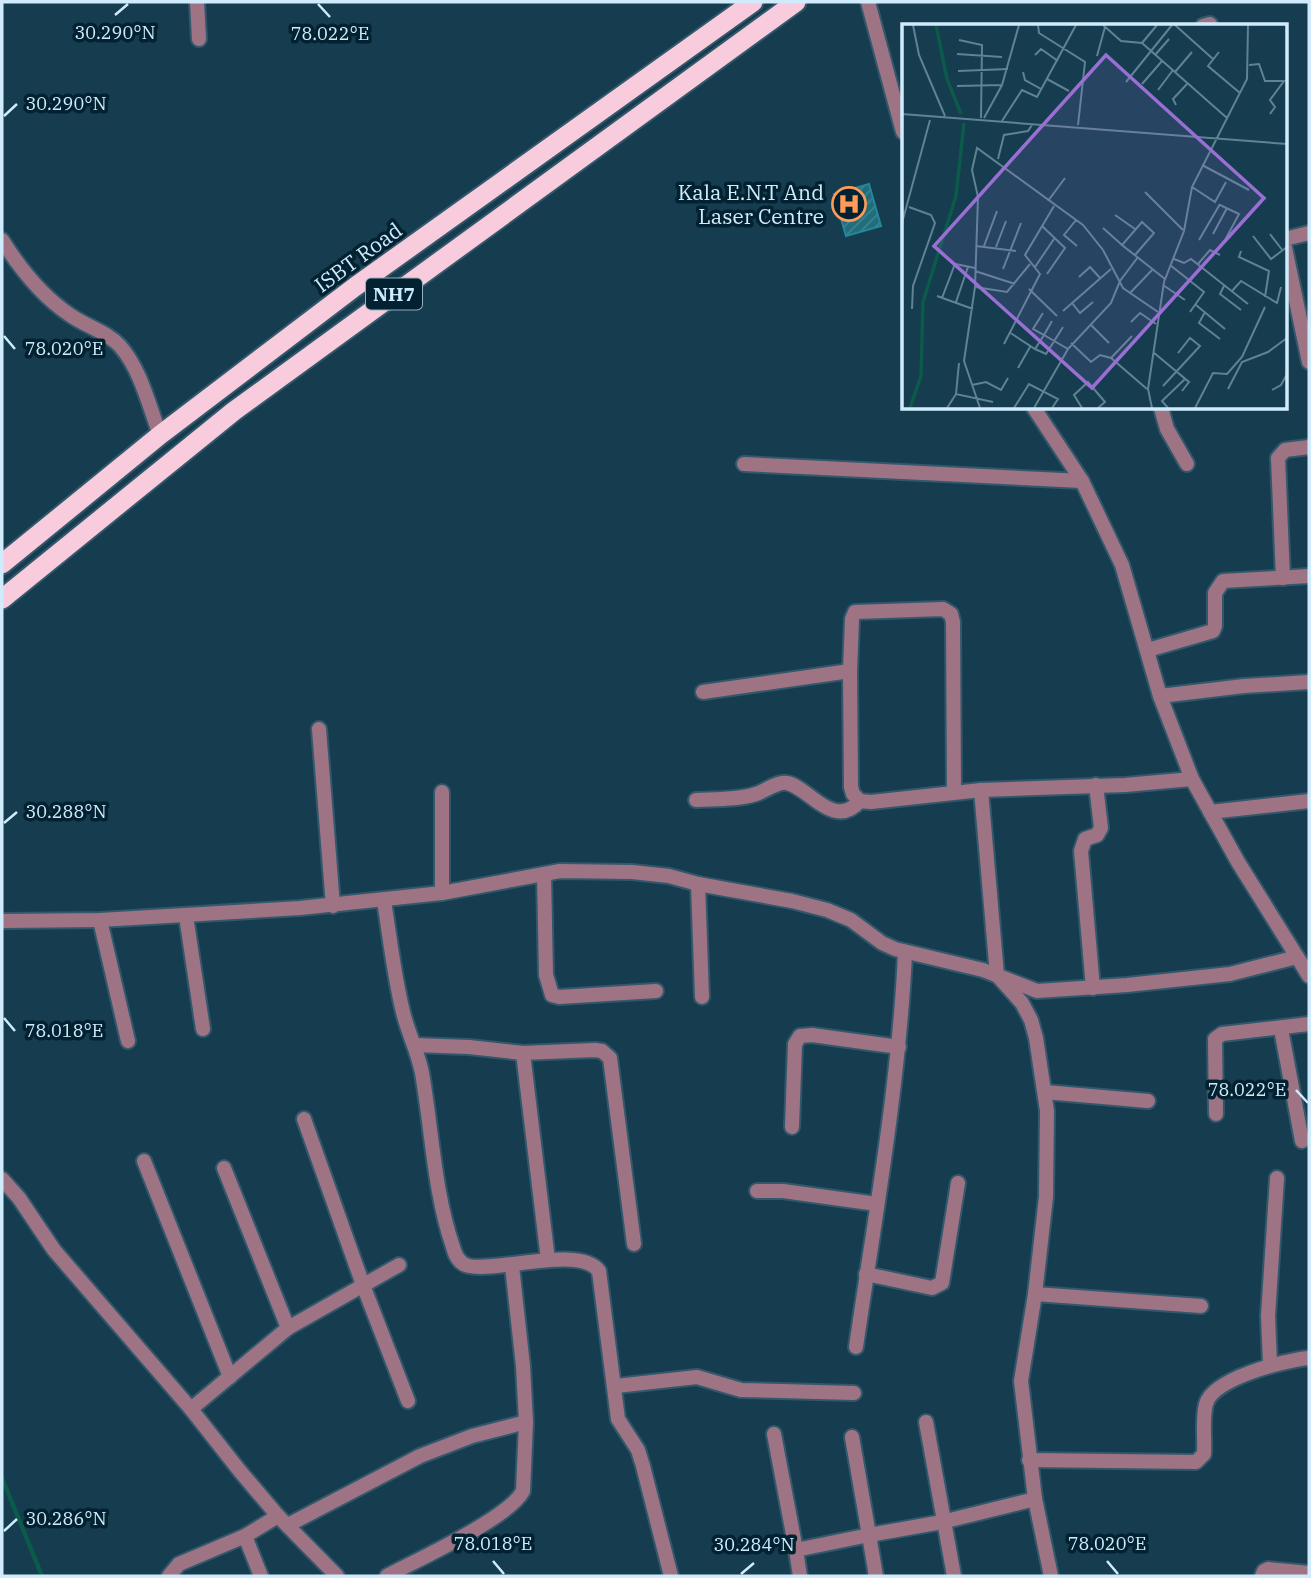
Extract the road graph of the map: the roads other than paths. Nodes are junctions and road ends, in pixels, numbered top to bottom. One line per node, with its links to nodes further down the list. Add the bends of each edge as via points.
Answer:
1 (197, 2): 5 (street)
2 (753, 2): 16 (highway, ISBT Road / NH7, via 356,286)
3 (796, 2): 24 (highway, NH7, via 234,411)
4 (868, 2): 6 (street)
5 (199, 39)
6 (899, 104): 7 (street)
7 (902, 125)
8 (1309, 233): 9 (street)
9 (1286, 239)
10 (2, 240): 16 (street, via 52,300 123,350)
11 (1286, 252): 12 (street)
12 (1305, 318): 13 (street)
13 (1309, 362)
14 (1035, 410): 20 (street)
15 (1162, 410): 19 (street)
16 (160, 435): 21 (highway, ISBT Road / NH7)
17 (1309, 447): 23 (street, via 1284,450 1278,458)
18 (744, 464): 20 (street)
19 (1187, 464)
20 (1082, 481): 25 (street, via 1122,565)
21 (2, 564)
22 (1309, 576): 23 (street)
23 (1283, 578): 25 (street, via 1223,581 1215,593 1213,631)
24 (2, 599)
25 (1148, 650): 29 (street)
26 (850, 671): 28 (street); 35 (street, via 855,612 949,611 953,622); 37 (street, via 851,787)
27 (1309, 682): 29 (street)
28 (704, 692)
29 (1160, 696): 31 (street)
30 (319, 729): 44 (street)
31 (1192, 779): 32 (street); 39 (street)
32 (1096, 785): 33 (street); 52 (street, via 1100,832 1085,839 1081,850)
33 (981, 790): 35 (street); 50 (street)
34 (442, 792): 42 (street)
35 (954, 792): 37 (street)
36 (696, 800): 37 (street, via 751,795 787,783 820,805 839,811)
37 (860, 801)
38 (1309, 801): 39 (street)
39 (1210, 812): 49 (street)
40 (544, 874): 41 (street, via 640,872); 42 (street); 53 (street, via 546,975 552,995)
41 (698, 884): 48 (street, via 827,910); 54 (street)
42 (442, 893): 43 (street)
43 (384, 901): 44 (street); 59 (street, via 401,1002)
44 (333, 905): 45 (street)
45 (186, 916): 46 (street); 56 (street)
46 (100, 920): 47 (street); 58 (street)
47 (2, 921)
48 (905, 953): 50 (street); 60 (street)
49 (1297, 957): 51 (street); 52 (street, via 1230,974)
50 (997, 975): 52 (street, via 1037,991); 62 (street, via 1028,1013)
51 (1309, 976)
52 (1093, 988)
53 (656, 991)
54 (702, 997)
55 (1309, 1024): 57 (street)
56 (202, 1029)
57 (1281, 1029): 64 (street, via 1222,1034 1216,1039); 67 (street)
58 (128, 1041)
59 (415, 1045): 61 (street); 78 (street, via 453,1250 468,1266)
60 (899, 1047): 66 (street, via 800,1036 795,1044); 74 (street)
61 (523, 1053): 75 (street, via 595,1050 610,1058); 76 (street)
62 (1045, 1092): 63 (street); 81 (street, via 1046,1197)
63 (1148, 1101)
64 (1216, 1114)
65 (304, 1119): 80 (street)
66 (792, 1127)
67 (1302, 1141)
68 (144, 1161): 87 (street)
69 (224, 1168): 83 (street)
70 (1277, 1178): 86 (street, via 1268,1316)
71 (2, 1179): 91 (street, via 85,1288)
72 (958, 1183): 79 (street, via 942,1283 932,1288)
73 (757, 1191): 74 (street)
74 (877, 1204): 79 (street)
75 (634, 1244)
76 (548, 1260): 78 (street); 88 (street, via 591,1263 599,1271)
77 (399, 1265): 80 (street)
78 (512, 1266): 92 (street)
79 (866, 1274): 84 (street)
80 (362, 1285): 83 (street); 90 (street)
81 (1035, 1294): 82 (street); 96 (street, via 1021,1381)
82 (1201, 1306)
83 (288, 1328): 87 (street)
84 (856, 1347)
85 (1309, 1358): 86 (street)
86 (1270, 1364): 96 (street, via 1210,1396 1205,1409 1204,1454 1196,1462)
87 (230, 1377): 91 (street)
88 (616, 1386): 89 (street, via 697,1377 741,1390); 108 (street, via 618,1419 638,1450)
89 (854, 1394)
90 (408, 1402)
91 (191, 1409): 98 (street)
92 (526, 1422): 98 (street, via 421,1456); 107 (street, via 524,1484 517,1501 477,1529)
93 (926, 1422): 99 (street)
94 (774, 1434): 102 (street)
95 (852, 1437): 100 (street)
96 (1029, 1460): 97 (street)
97 (1035, 1499): 99 (street); 112 (street)
98 (283, 1520): 101 (street); 106 (street)
99 (943, 1522): 100 (street); 111 (street)
100 (869, 1535): 102 (street); 110 (street)
101 (245, 1536): 104 (street, via 179,1564); 105 (street)
102 (796, 1550): 109 (street)
103 (1309, 1573): 113 (street, via 1268,1569)
104 (169, 1576)
105 (261, 1576)
106 (337, 1576)
107 (387, 1576)
108 (671, 1576)
109 (800, 1576)
110 (876, 1576)
111 (954, 1576)
112 (1051, 1576)
113 (1262, 1576)

